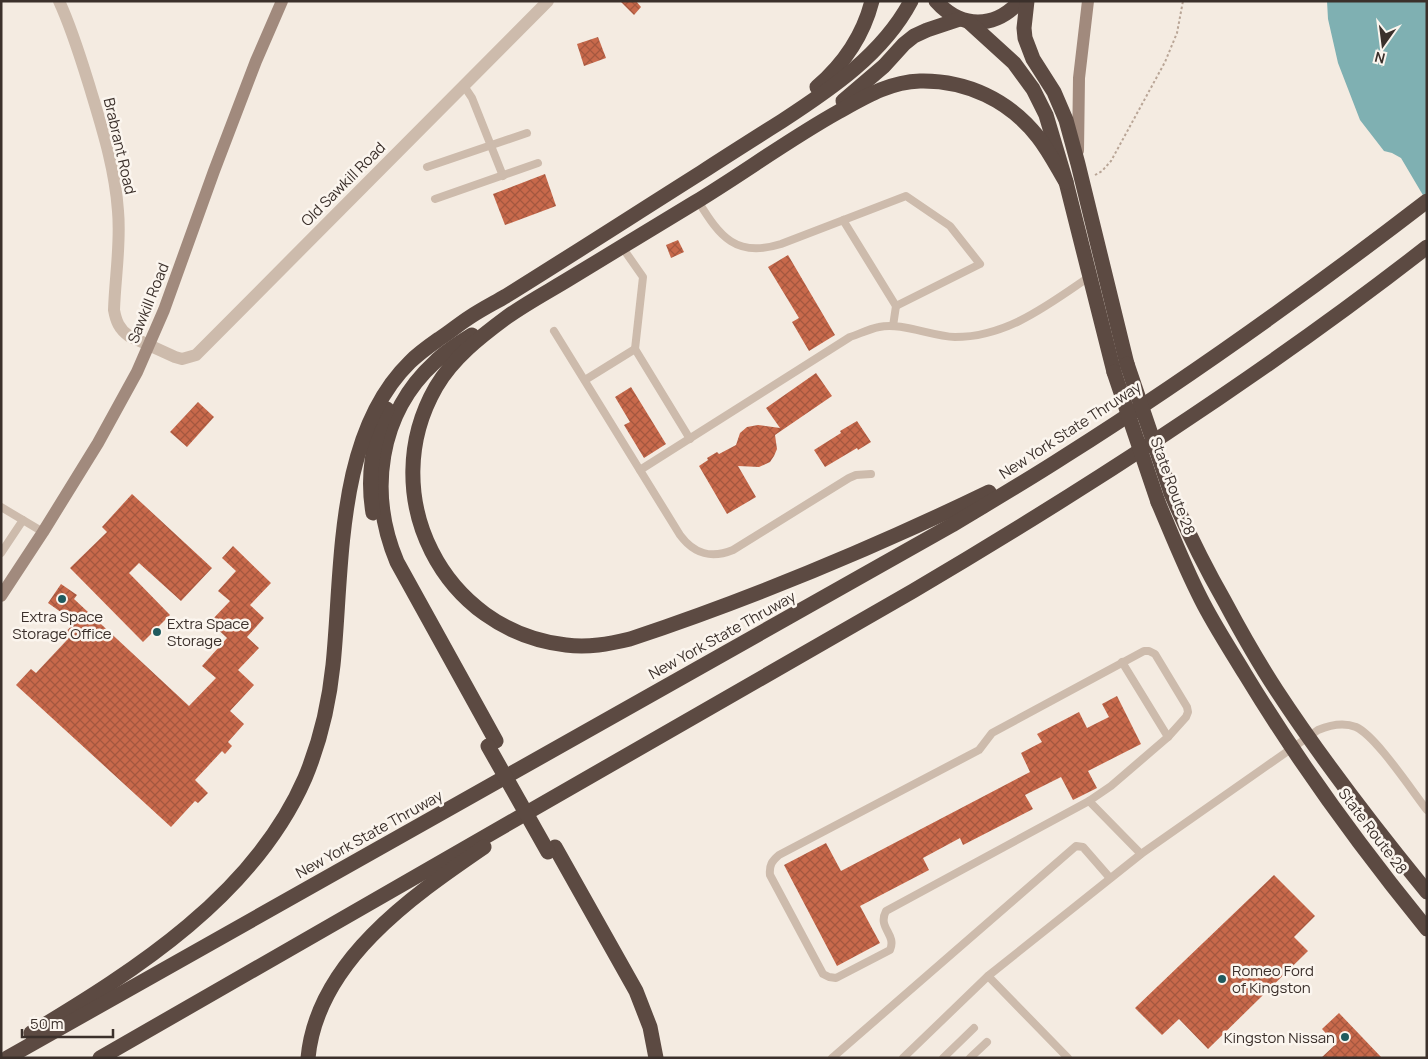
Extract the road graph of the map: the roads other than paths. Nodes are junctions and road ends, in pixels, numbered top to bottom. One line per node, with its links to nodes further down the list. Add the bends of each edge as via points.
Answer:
1 (59, 1): 33 (street, Brabrant Road, via 76,44 112,166 118,225 116,319 123,332)
2 (282, 1): 33 (street, Sawkill Road, via 256,61)
3 (548, 1): 11 (street, Old Sawkill Road)
4 (872, 1): 13 (highway, via 849,54 820,85)
5 (911, 1): 13 (highway, via 887,37 861,63 826,91)
6 (936, 1): 10 (highway, State Route 28)
7 (1020, 1): 10 (highway, via 997,18)
8 (1027, 1): 18 (highway, State Route 28, via 1024,28 1028,49 1054,92 1066,120)
9 (1088, 1): 18 (street, via 1080,78)
10 (964, 21): 12 (highway, via 914,36); 20 (highway, State Route 28, via 1014,63 1033,89 1051,128)
11 (464, 86): 15 (lane); 33 (street, Old Sawkill Road, via 196,355 182,359)
12 (815, 125): 20 (highway, via 874,92 902,82 936,81 968,87 998,101 1026,123); 23 (highway)
13 (764, 132): 32 (highway)
14 (527, 133): 15 (lane)
15 (492, 146): 17 (lane); 19 (lane)
16 (538, 163): 19 (lane)
17 (427, 167)
18 (1080, 171): 46 (highway, State Route 28, bridge, via 1127,364 1181,518 1244,636)
19 (503, 176): 21 (lane)
20 (1066, 182): 27 (highway, State Route 28)
21 (435, 199)
22 (1427, 200): 37 (highway, New York State Thruway, via 1292,302)
23 (698, 201): 24 (lane, via 722,235 742,246 755,248 781,244); 25 (highway)
24 (843, 220): 28 (lane); 28 (lane, via 906,196 950,226 980,264)
25 (622, 247): 29 (highway); 34 (lane, via 643,277)
26 (1427, 247): 50 (highway, via 1252,376 1140,452 921,586)
27 (1089, 277): 30 (lane, via 1040,310 1005,328 981,335 938,336); 49 (highway, State Route 28, bridge, via 1114,372 1158,502 1185,567 1228,648)
28 (896, 306): 30 (lane)
29 (507, 317): 37 (highway, via 453,363 428,402 414,452 414,500 423,535 441,570 454,586 484,614 503,626 544,641 594,646 653,632 845,558); 48 (highway, via 448,351 412,387 389,434 381,484 387,537 397,562)
30 (893, 326): 36 (lane, via 879,327 850,337)
31 (554, 331): 35 (lane)
32 (449, 332): 48 (highway, via 414,365 386,411 371,467 372,508 381,549 390,570); 63 (highway, via 410,362 386,391 354,464 326,714 304,778 283,819 242,875 191,922 106,986)
33 (150, 346): 42 (street, Sawkill Road, via 112,419)
34 (635, 349): 35 (lane); 36 (lane)
35 (585, 380): 38 (lane)
36 (690, 439): 38 (lane)
37 (1065, 456): 64 (highway, New York State Thruway, via 952,525)
38 (640, 470): 39 (lane, via 686,543 694,550 714,555 733,550 849,478)
39 (872, 474)
40 (1, 507): 41 (lane)
41 (22, 520): 42 (lane); 43 (lane)
42 (43, 532): 44 (street, Sawkill Road)
43 (1, 553)
44 (1, 596)
45 (1122, 662): 47 (lane); 47 (lane, via 1144,651 1155,654 1187,706 1186,718); 51 (lane, via 992,733 979,750 779,856 772,861 770,874 824,974 836,978 890,950 891,939 883,924 886,911)
46 (1308, 737): 49 (lane); 52 (lane, via 1338,724 1367,734); 56 (highway, State Route 28)
47 (1168, 738): 51 (lane)
48 (492, 744): 53 (highway)
49 (1292, 748): 54 (lane); 57 (highway, State Route 28)
50 (572, 786): 65 (highway); 66 (highway, via 444,875 378,929 353,957 328,995 316,1020)
51 (1089, 801): 54 (lane)
52 (1427, 810)
53 (552, 849): 67 (highway, via 628,995 642,1030); 68 (highway, via 636,991 650,1027)
54 (1141, 854): 55 (lane)
55 (1110, 878): 60 (lane); 69 (lane, via 1083,847 1076,846)
56 (1427, 892)
57 (1416, 916): 58 (highway, State Route 28); 59 (highway)
58 (1427, 929)
59 (1427, 938)
60 (988, 976): 70 (lane); 73 (lane)
61 (974, 1028): 71 (lane)
62 (987, 1042): 72 (lane)
63 (1, 1051)
64 (7, 1058)
65 (100, 1058)
66 (308, 1058)
67 (647, 1058)
68 (656, 1058)
69 (832, 1058)
70 (903, 1058)
71 (943, 1058)
72 (970, 1058)
73 (1068, 1058)

